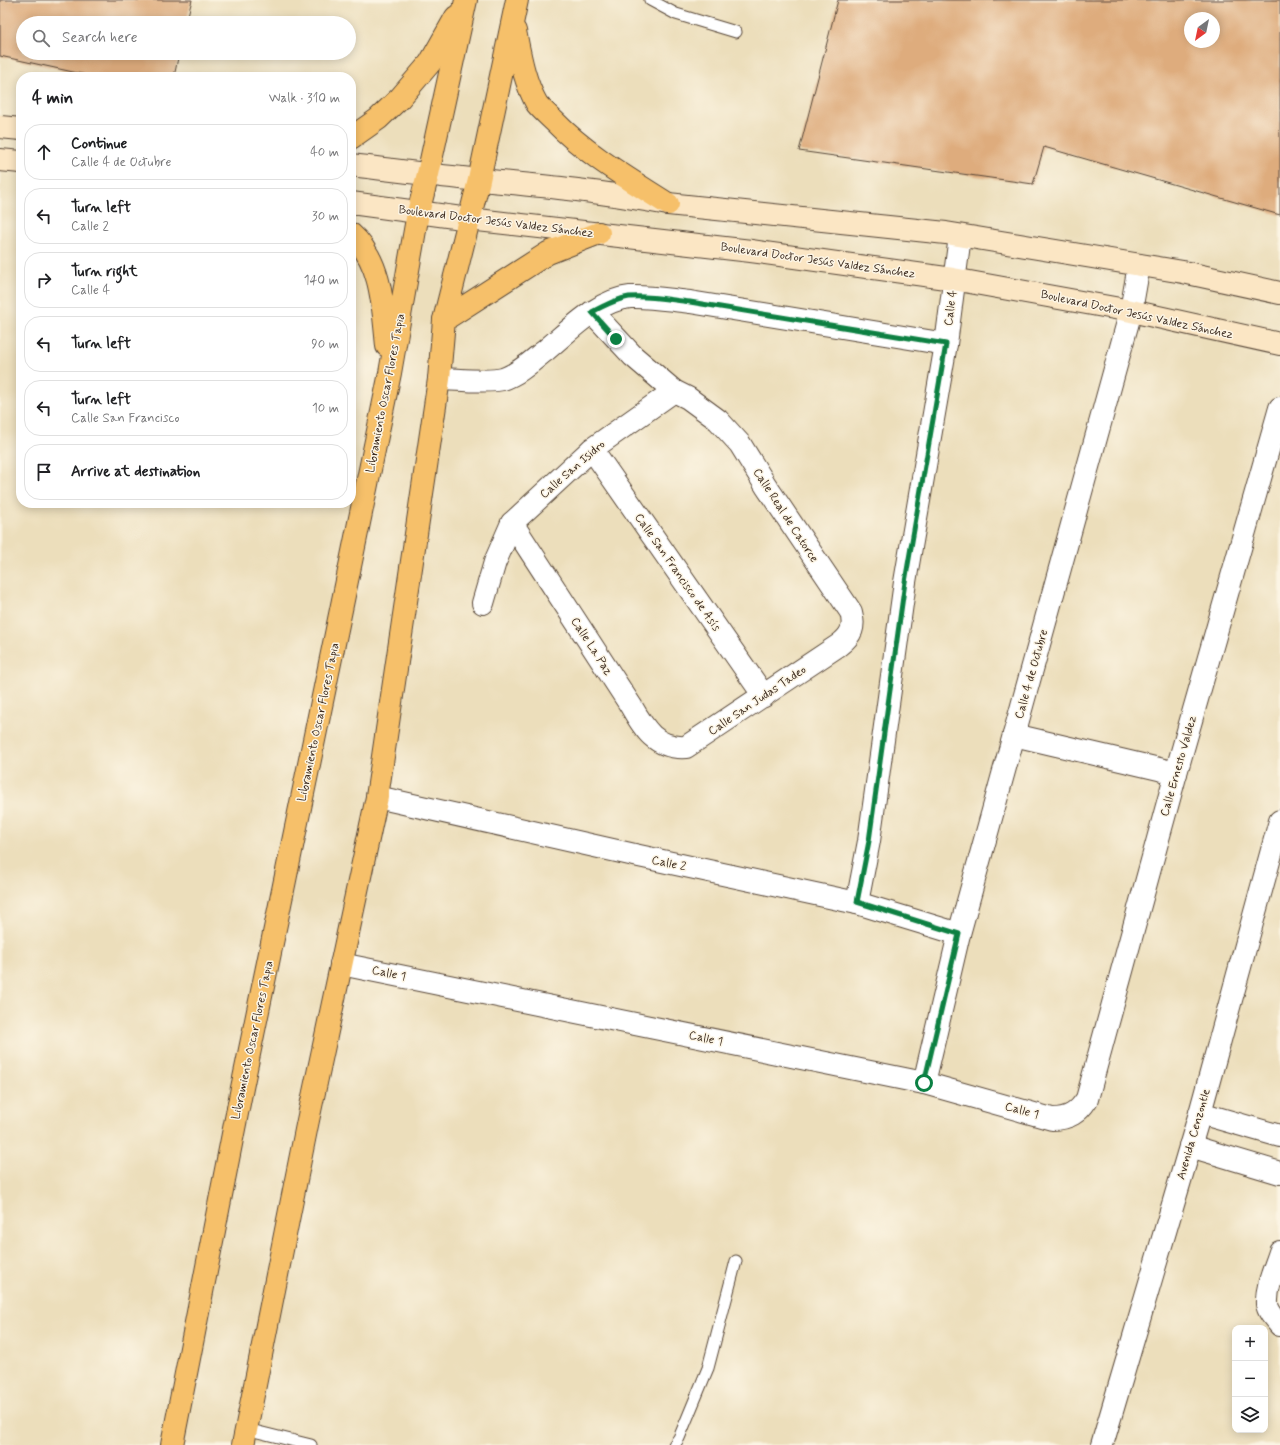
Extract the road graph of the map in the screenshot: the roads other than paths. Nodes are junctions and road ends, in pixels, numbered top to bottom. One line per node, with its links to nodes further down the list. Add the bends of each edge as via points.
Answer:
1 (466, 0): 8 (highway, via 430,62 400,98 378,119); 12 (highway, Libramiento Oscar Flores Tapia)
2 (517, 0): 4 (highway)
3 (650, 0): 5 (lane, via 676,14)
4 (513, 21): 13 (highway); 15 (highway, via 523,72 538,105 560,128 588,151 616,172)
5 (736, 32)
6 (0, 127): 7 (main road)
7 (16, 129)
8 (356, 134)
9 (0, 160): 10 (main road)
10 (16, 162)
11 (356, 166): 12 (main road)
12 (428, 174): 13 (main road); 16 (highway, Libramiento Oscar Flores Tapia)
13 (479, 180): 15 (main road); 17 (highway)
14 (356, 204): 16 (main road, Boulevard Doctor Jesús Valdez Sánchez)
15 (668, 204): 19 (main road)
16 (418, 213): 17 (main road, Boulevard Doctor Jesús Valdez Sánchez); 29 (highway, Libramiento Oscar Flores Tapia)
17 (469, 219): 18 (main road, Boulevard Doctor Jesús Valdez Sánchez); 26 (highway)
18 (599, 233): 22 (main road, Boulevard Doctor Jesús Valdez Sánchez); 26 (highway, via 548,253)
19 (960, 236): 21 (main road); 22 (street, Calle 4)
20 (356, 238): 29 (highway, via 371,260 378,280)
21 (1139, 264): 23 (main road); 24 (street, Calle 4 de Octubre)
22 (954, 279): 24 (main road, Boulevard Doctor Jesús Valdez Sánchez); 27 (street, Calle 4)
23 (1280, 293)
24 (1131, 310): 28 (main road, Boulevard Doctor Jesús Valdez Sánchez); 38 (street, Calle 4 de Octubre)
25 (592, 312): 27 (street, via 628,297 649,297); 30 (street, via 541,354 509,376 490,380); 31 (street, Calle Real de Catorce, via 633,356)
26 (444, 320): 30 (highway)
27 (946, 344): 43 (street, Calle 4, via 905,582 869,841)
28 (1280, 344)
29 (390, 373): 56 (highway, Libramiento Oscar Flores Tapia, via 242,1088)
30 (439, 379): 41 (highway)
31 (674, 391): 33 (street, Calle San Isidro); 36 (street, Calle Real de Catorce, via 718,420 740,444 851,612 851,632 847,639)
32 (1280, 408): 40 (street, Calle Ernesto Valdez)
33 (592, 449): 34 (street, Calle San Isidro); 37 (street, Calle San Francisco de Asís)
34 (512, 524): 35 (street, via 495,562); 39 (street, Calle La Paz, via 643,728 668,746)
35 (483, 603)
36 (828, 653): 37 (street, Calle San Judas Tadeo)
37 (764, 696): 39 (street, Calle San Judas Tadeo)
38 (1014, 735): 40 (street); 44 (street, Calle 4 de Octubre)
39 (686, 747)
40 (1176, 773): 48 (street, Calle Ernesto Valdez, via 1087,1099 1079,1110)
41 (377, 797): 43 (street, Calle 2); 45 (highway)
42 (1280, 821): 47 (street, Avenida Cenzontle)
43 (857, 902): 44 (street, Calle 2)
44 (959, 934): 46 (street, Calle 4 de Octubre)
45 (342, 964): 46 (street, Calle 1); 55 (highway)
46 (924, 1083): 48 (street, Calle 1, via 1052,1118 1062,1119)
47 (1200, 1113): 49 (street); 50 (street, Avenida Cenzontle)
48 (1068, 1116)
49 (1280, 1136)
50 (1190, 1146): 51 (street); 59 (street, Avenida Cenzontle)
51 (1280, 1173)
52 (1280, 1252): 54 (street, via 1270,1284 1267,1305)
53 (736, 1261): 58 (lane, via 708,1368)
54 (1280, 1325)
55 (244, 1437): 57 (lane)
56 (172, 1445)
57 (311, 1445)
58 (674, 1445)
59 (1102, 1445)

